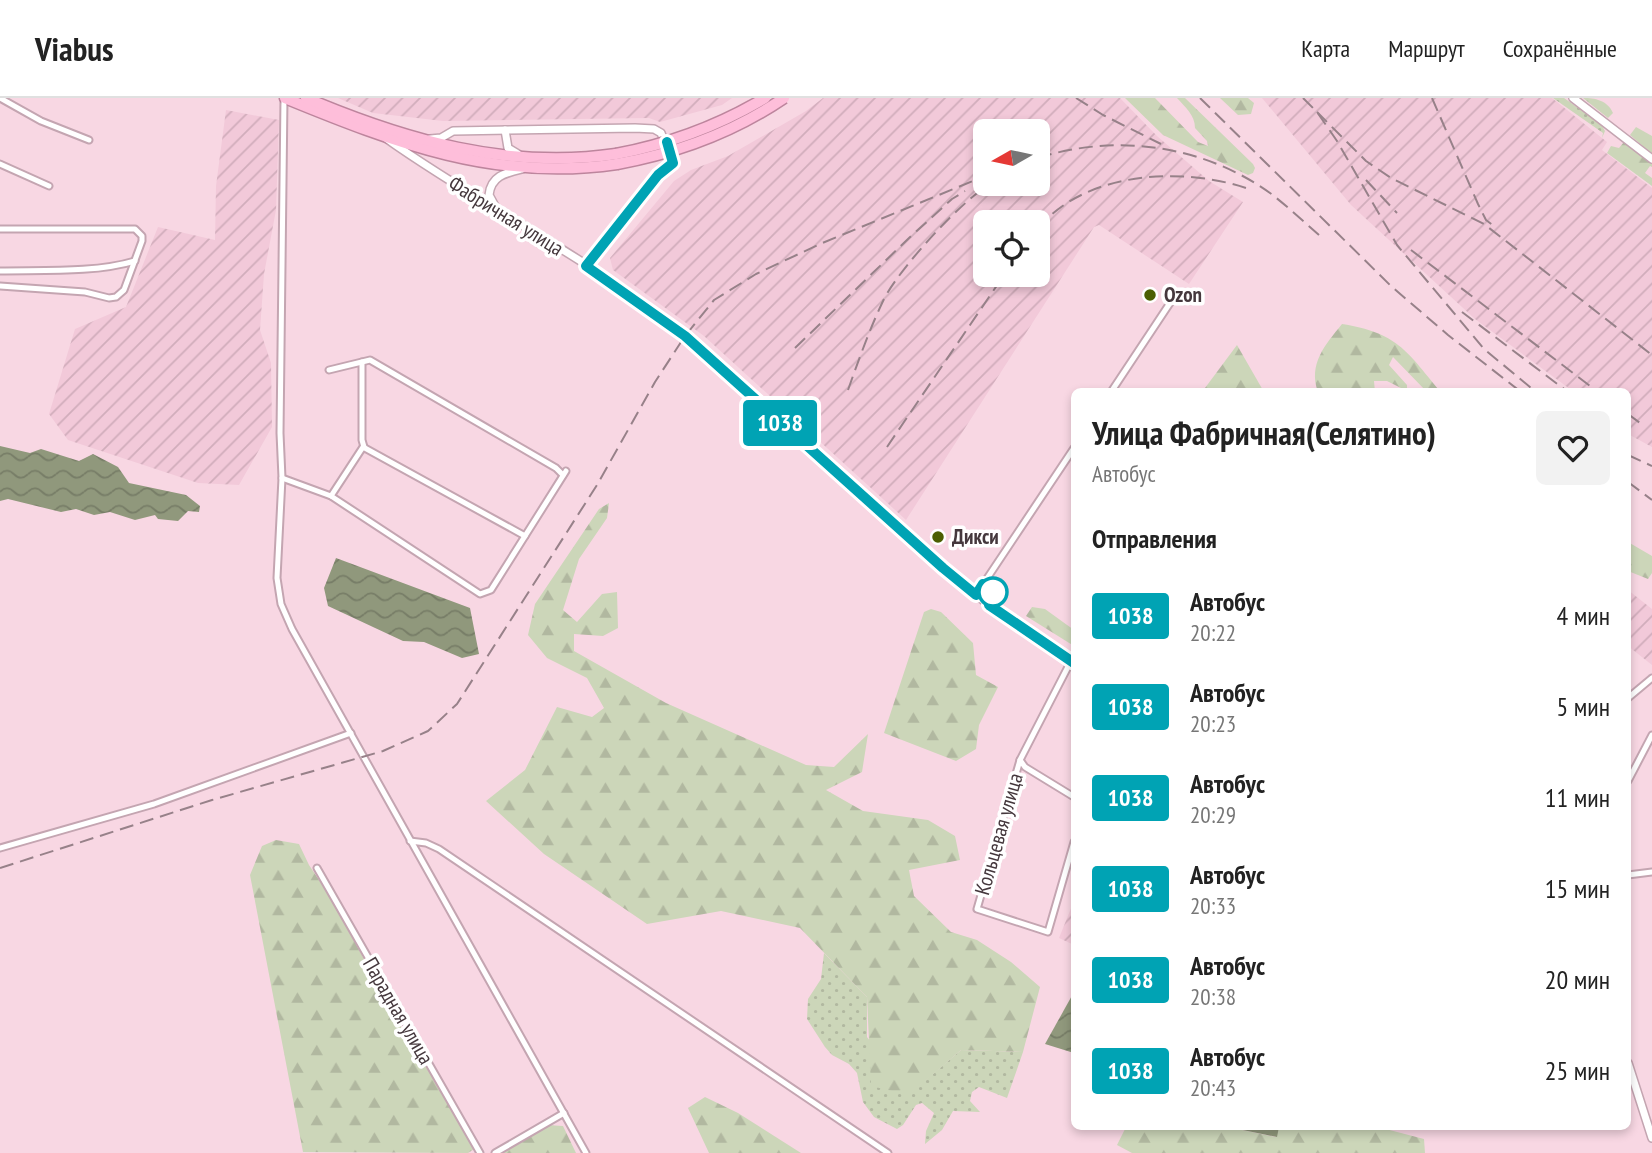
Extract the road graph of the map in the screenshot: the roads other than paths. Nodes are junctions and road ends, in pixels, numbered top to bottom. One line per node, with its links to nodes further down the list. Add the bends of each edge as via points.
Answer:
1 (0, 98): 10 (street)
2 (284, 98): 8 (highway); 29 (street)
3 (306, 98): 9 (highway, via 371,125)
4 (765, 98): 12 (highway, bridge, via 698,132)
5 (784, 98): 12 (highway, bridge, via 701,141 660,155)
6 (1573, 98): 13 (street)
7 (505, 130): 9 (street, via 453,131 436,139); 11 (street, via 510,150); 20 (street, via 650,128 664,136 673,163 658,175)
8 (386, 139): 15 (highway, via 457,158); 17 (street, Фабричная улица)
9 (421, 139): 11 (highway)
10 (89, 140)
11 (533, 159): 12 (highway)
12 (616, 159): 15 (highway, via 579,168)
13 (1652, 159)
14 (0, 164): 16 (street)
15 (526, 169): 17 (street, via 498,176 491,185 491,202)
16 (49, 186)
17 (501, 214): 20 (street, Фабричная улица)
18 (0, 229): 19 (street, via 135,229 142,241)
19 (135, 261): 21 (street); 22 (street, via 122,294 112,298)
20 (586, 266): 32 (street, Фабричная улица, via 685,336)
21 (0, 271)
22 (0, 286)
23 (1174, 297): 26 (street)
24 (362, 362): 25 (street); 27 (street); 31 (street, via 370,360 564,473)
25 (329, 370)
26 (1114, 388)
27 (364, 447): 30 (street); 31 (street)
28 (1071, 452): 32 (street)
29 (282, 478): 30 (street); 37 (street, via 277,578 281,604)
30 (331, 496): 31 (street, via 481,594 491,590)
31 (525, 536)
32 (976, 595): 33 (street, Фабричная улица)
33 (1071, 661)
34 (1071, 666): 39 (street, Кольцевая улица)
35 (1652, 678): 36 (street)
36 (1631, 696)
37 (351, 733): 42 (street); 43 (street, via 154,804)
38 (1652, 735): 40 (street)
39 (1020, 760): 41 (street, Кольцевая улица); 44 (street, Кольцевая улица, via 977,909 1048,932)
40 (1631, 775)
41 (1071, 795)
42 (410, 841): 49 (street); 54 (street, via 439,849)
43 (0, 848)
44 (1071, 852)
45 (317, 868): 51 (street, Парадная улица)
46 (1652, 872): 47 (street)
47 (1631, 875)
48 (1631, 1072): 50 (street)
49 (564, 1113): 52 (street); 53 (street)
50 (1652, 1138)
51 (480, 1153)
52 (495, 1153)
53 (586, 1153)
54 (888, 1153)

